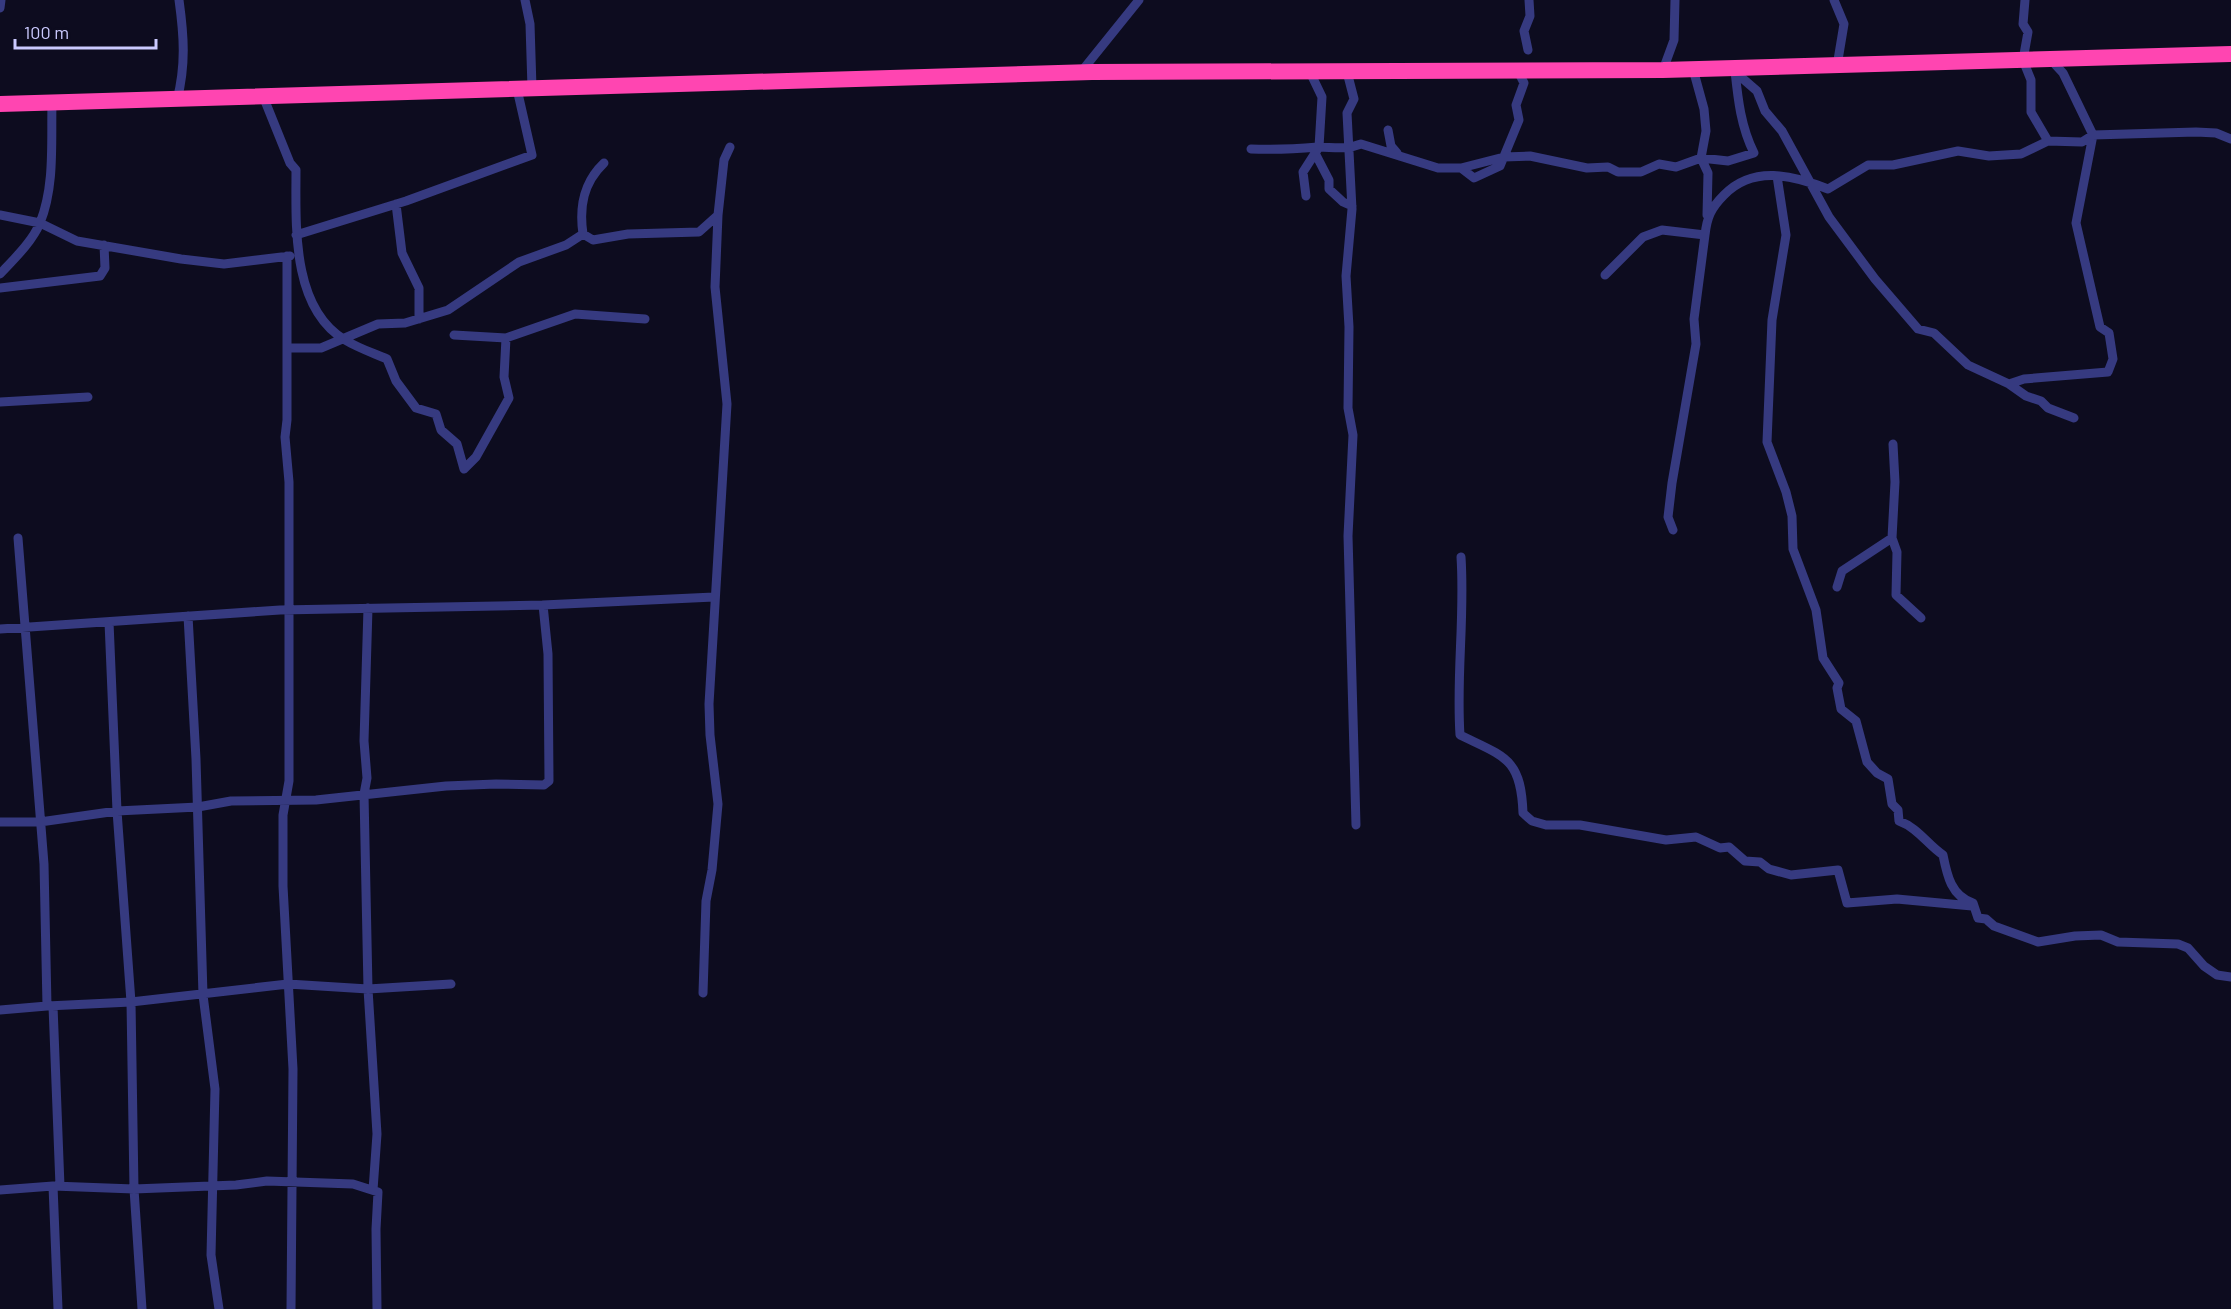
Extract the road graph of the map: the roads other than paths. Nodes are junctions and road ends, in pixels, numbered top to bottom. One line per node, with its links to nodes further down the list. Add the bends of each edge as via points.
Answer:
1 (1, 0): 9 (street)
2 (179, 0): 24 (street, via 185,44)
3 (525, 0): 22 (street, via 530,24)
4 (1138, 0): 21 (street)
5 (1529, 0): 10 (street, via 1530,16 1524,31)
6 (1675, 0): 16 (street, via 1674,40)
7 (1834, 0): 14 (street, via 1844,24)
8 (2025, 0): 12 (street, via 2023,24 2028,32)
9 (0, 8)
10 (1528, 50)
11 (2231, 54): 13 (highway)
12 (2023, 60): 13 (highway); 14 (highway); 30 (street, via 2031,80 2031,112)
13 (2051, 60): 28 (street, via 2063,73)
14 (1837, 66): 17 (highway)
15 (1693, 69): 16 (highway); 17 (highway); 37 (street, via 1706,131)
16 (1663, 70): 18 (highway)
17 (1729, 70): 37 (street, via 1754,153 1728,161); 40 (street, via 1757,91 1765,111 1776,121)
18 (1518, 71): 20 (highway); 36 (street, via 1524,83 1516,105 1519,120)
19 (1310, 72): 20 (highway); 21 (highway); 35 (street, via 1322,97)
20 (1347, 72): 32 (street, via 1354,99 1347,113)
21 (1079, 74): 22 (highway)
22 (524, 89): 23 (highway); 42 (street, via 532,155)
23 (263, 96): 24 (highway); 49 (street, via 296,170)
24 (177, 100): 25 (highway)
25 (52, 103): 26 (highway); 47 (street, via 50,176)
26 (0, 104)
27 (1388, 130): 34 (street, via 1391,146)
28 (2093, 135): 29 (street, via 2196,132); 30 (street, via 2082,142); 63 (street, via 2076,223 2100,327 2109,333 2113,359 2108,372 2024,379)
29 (2231, 139)
30 (2048, 141): 40 (street, via 2021,154 1989,156 1958,151 1893,165 1868,165 1828,189)
31 (730, 147): 45 (street, via 724,160)
32 (1351, 148): 34 (street, via 1361,144); 35 (street); 43 (street)
33 (1251, 149): 35 (street)
34 (1397, 153): 36 (street, via 1438,168 1461,168)
35 (1315, 154): 41 (street, via 1303,172); 43 (street, via 1329,180 1329,189)
36 (1504, 157): 37 (street, via 1530,156 1587,168 1608,167 1618,172 1641,172 1659,164 1676,167)
37 (1701, 158): 46 (street, via 1708,173)
38 (604, 163): 48 (street, via 587,185 580,213)
39 (1777, 176): 40 (street); 46 (street, via 1750,176 1734,184); 89 (street, via 1786,236 1772,320 1767,442 1792,516 1793,549 1816,610 1823,658 1839,683 1841,710 1856,721 1867,762 1888,779 1899,821 1944,855 1949,882)
40 (1811, 182): 63 (street, via 1829,217 1917,329 1934,333 1968,365)
41 (1306, 196)
42 (396, 204): 49 (street); 57 (street, via 402,253 419,288)
43 (1352, 206): 88 (street, via 1346,276 1348,408 1353,435 1348,536)
44 (0, 215): 47 (street)
45 (718, 215): 48 (street, via 699,232 628,234 593,240); 73 (street, via 716,287 727,404)
46 (1707, 215): 50 (street)
47 (40, 223): 51 (street, via 77,241); 54 (street)
48 (583, 234): 57 (street, via 566,245 519,262 448,310)
49 (297, 235): 53 (street)
50 (1705, 235): 55 (street, via 1662,230 1643,237); 68 (street, via 1694,319 1696,344 1668,517)
51 (104, 245): 52 (street, via 224,264); 56 (street, via 105,268 100,276)
52 (287, 256): 53 (street); 62 (street)
53 (297, 256): 61 (street, via 315,308)
54 (0, 274)
55 (1605, 275)
56 (0, 288)
57 (419, 319): 61 (street, via 405,324 378,324)
58 (645, 320): 60 (street, via 575,314)
59 (454, 335): 60 (street)
60 (506, 338): 61 (street, via 504,377 509,398 476,457 464,469 457,444 441,430 436,414 416,408 396,381 387,359)
61 (343, 339): 62 (street, via 321,348)
62 (286, 348): 76 (street)
63 (2009, 384): 66 (street, via 2048,408)
64 (88, 397): 65 (street)
65 (0, 402)
66 (2074, 418)
67 (1893, 444): 70 (street)
68 (1673, 530)
69 (18, 538): 80 (street)
70 (1892, 538): 72 (street, via 1842,571); 78 (street, via 1897,552 1896,596)
71 (1461, 557): 89 (street, via 1464,604 1458,699 1460,735 1503,756 1513,767 1522,787 1523,813 1532,820 1666,840 1696,837 1720,848 1729,847 1745,861 1760,862 1769,869 1791,874 1838,870 1847,903 1897,899)
72 (1837, 587)
73 (714, 597): 74 (street); 95 (street, via 710,735 718,804 706,901)
74 (543, 605): 75 (street); 82 (street, via 548,654 549,781 544,785 486,784)
75 (368, 608): 76 (street); 82 (street)
76 (288, 610): 77 (street); 83 (street)
77 (188, 616): 79 (street); 84 (street)
78 (1921, 618)
79 (109, 622): 80 (street); 85 (street)
80 (27, 628): 81 (street); 87 (street)
81 (0, 629)
82 (364, 794): 83 (street); 93 (street)
83 (286, 801): 84 (street, via 231,801); 91 (street, via 283,886)
84 (198, 807): 85 (street); 94 (street)
85 (117, 811): 87 (street); 96 (street)
86 (0, 822): 87 (street)
87 (40, 822): 97 (street)
88 (1356, 825)
89 (1975, 907): 90 (street, via 1978,918 2038,942 2101,936 2118,942 2178,944 2217,975)
90 (2231, 977)
91 (288, 984): 93 (street); 94 (street); 99 (street, via 293,1080)
92 (452, 984): 93 (street)
93 (368, 988): 104 (street, via 377,1134)
94 (203, 992): 96 (street); 100 (street, via 215,1089)
95 (703, 993)
96 (131, 1002): 97 (street); 102 (street)
97 (50, 1006): 98 (street); 101 (street)
98 (0, 1010)
99 (292, 1182): 100 (street); 104 (street, via 353,1184); 108 (street)
100 (213, 1185): 102 (street); 107 (street, via 212,1255)
101 (56, 1186): 102 (street); 103 (street); 105 (street)
102 (134, 1189): 106 (street)
103 (0, 1190)
104 (373, 1191): 109 (street, via 378,1192)
105 (58, 1309)
106 (142, 1309)
107 (219, 1309)
108 (291, 1309)
109 (377, 1309)

